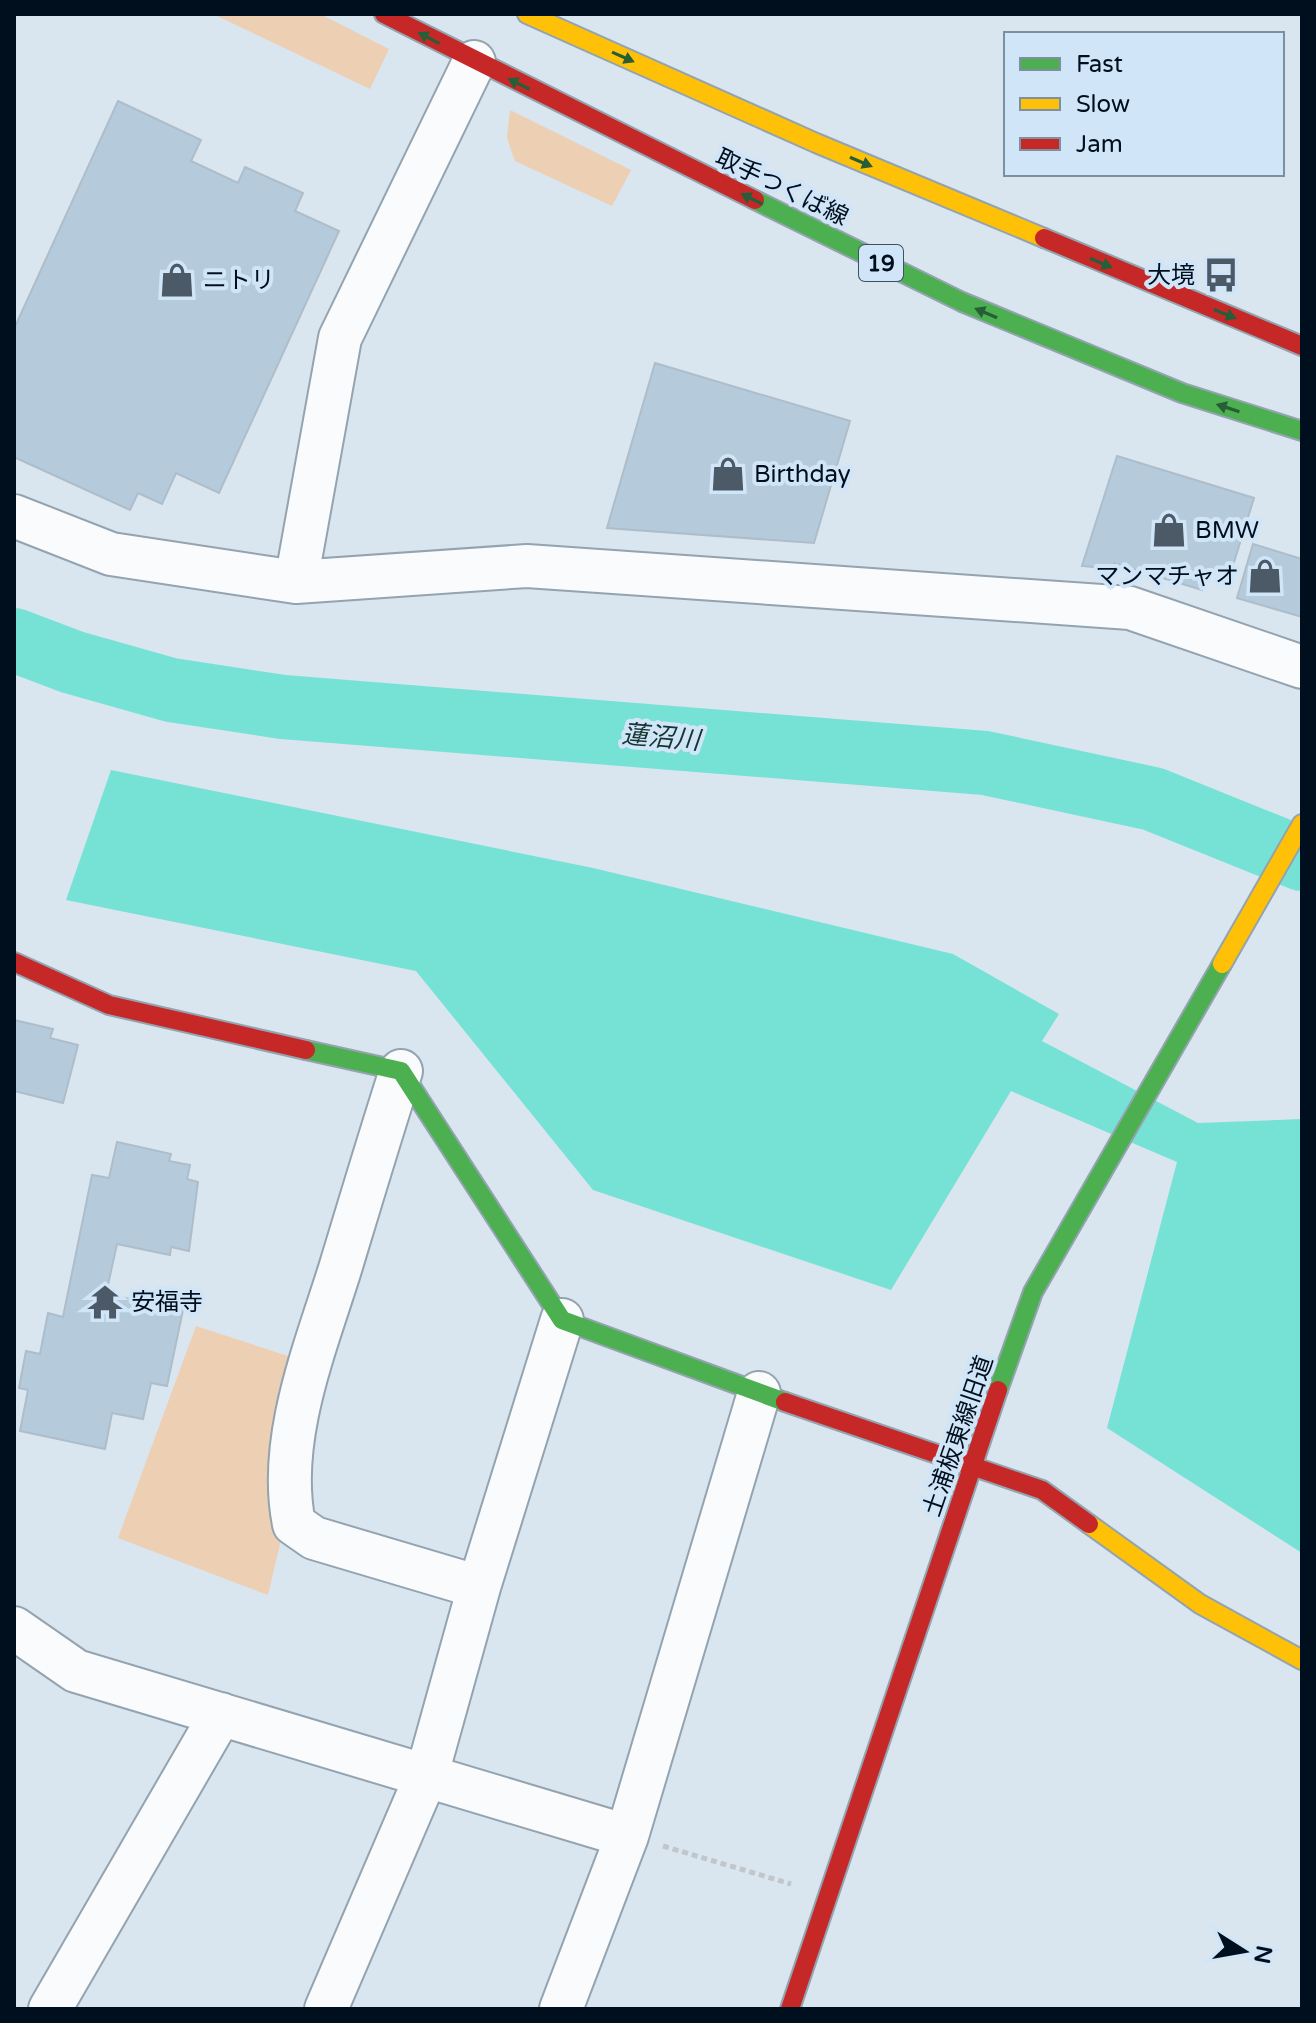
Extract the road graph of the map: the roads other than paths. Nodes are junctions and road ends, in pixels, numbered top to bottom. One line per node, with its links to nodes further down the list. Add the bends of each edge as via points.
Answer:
1 (384, 14): 3 (street, 取手つくば線 / 19, one-way to 1)
2 (527, 14): 4 (street, one-way to 4, via 816,143)
3 (474, 62): 5 (street, 取手つくば線 / 19, one-way to 3, via 1182,393 962,302); 7 (street, via 340,338)
4 (1302, 346)
5 (1302, 431)
6 (14, 516): 7 (street, via 111,554)
7 (296, 582): 8 (street, via 527,566 1130,608)
8 (1302, 667)
9 (1302, 824): 14 (street, 土浦板東線旧道, via 1033,1292)
10 (14, 962): 11 (street, via 109,1005)
11 (401, 1071): 12 (street); 15 (street, via 317,1343 291,1448 288,1493 294,1524 314,1538)
12 (562, 1320): 13 (street); 15 (street)
13 (759, 1393): 14 (street); 20 (street)
14 (972, 1463): 17 (street, via 1042,1490 1200,1604); 24 (street, 土浦板東線旧道)
15 (479, 1587): 19 (street)
16 (14, 1628): 18 (street, via 76,1671)
17 (1302, 1660)
18 (221, 1714): 19 (street); 21 (street)
19 (427, 1774): 20 (street); 22 (street)
20 (627, 1836): 23 (street)
21 (50, 2009)
22 (326, 2009)
23 (561, 2009)
24 (790, 2009)

